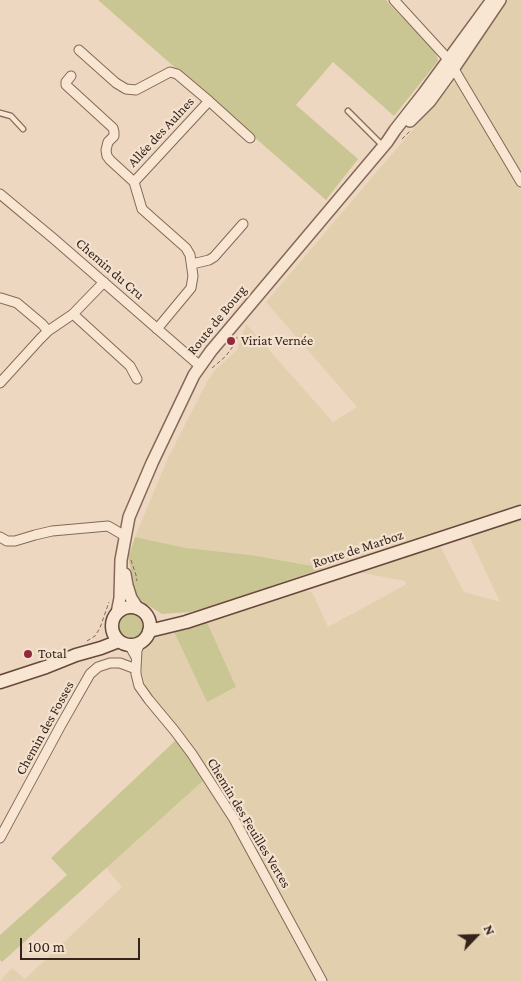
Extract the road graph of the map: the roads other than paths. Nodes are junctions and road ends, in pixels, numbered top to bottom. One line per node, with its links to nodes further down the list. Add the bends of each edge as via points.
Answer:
1 (394, 0): 5 (street)
2 (492, 0): 5 (street, Route de Bourg)
3 (500, 0): 5 (street, Route de Bourg)
4 (79, 50): 7 (street, Allée des Aulnes, via 126,89 136,90 170,72 177,74)
5 (451, 64): 12 (street, Route de Bourg, via 430,101); 14 (street)
6 (71, 76): 13 (street, via 66,86 113,128 114,136 108,142 107,156)
7 (209, 101): 11 (street, Allée des Aulnes); 13 (street, Allée des Aulnes)
8 (348, 111): 12 (lane)
9 (0, 113): 10 (lane, via 11,116)
10 (23, 129)
11 (250, 138)
12 (385, 144): 23 (street, Route de Bourg, via 211,350)
13 (134, 182): 17 (street, via 142,209 186,248)
14 (521, 182)
15 (0, 194): 18 (street, Chemin du Cru)
16 (243, 224): 17 (street, via 214,257)
17 (192, 264): 21 (street, via 191,288)
18 (104, 282): 20 (street); 21 (street, Chemin du Cru)
19 (1, 298): 22 (street, via 17,303)
20 (73, 314): 22 (street); 24 (street, via 130,366)
21 (157, 329): 23 (street, Chemin du Cru)
22 (48, 331): 25 (street)
23 (203, 369): 28 (street, Route de Bourg, via 176,411 137,496 129,516)
24 (137, 378)
25 (0, 383)
26 (521, 512): 31 (main road, Route de Marboz, via 186,622)
27 (0, 537): 28 (street, via 10,542 52,531 108,526)
28 (126, 546): 29 (street, Route de Bourg, via 124,574); 30 (street, Route de Bourg, via 121,560)
29 (138, 609): 30 (main road, via 127,608); 31 (main road, via 146,614)
30 (117, 613): 32 (main road)
31 (149, 624): 34 (main road)
32 (112, 627): 33 (main road); 35 (main road, via 106,635)
33 (122, 642): 34 (main road); 35 (main road); 36 (street)
34 (141, 642): 36 (street)
35 (78, 650): 38 (main road, via 46,667)
36 (136, 657): 37 (street, Chemin des Feuilles Vertes)
37 (136, 669): 39 (street, Chemin des Fosses, via 116,663 98,667 90,674); 40 (street, Chemin des Feuilles Vertes, via 143,692 192,754 234,819)
38 (0, 682)
39 (0, 838)
40 (322, 981)

